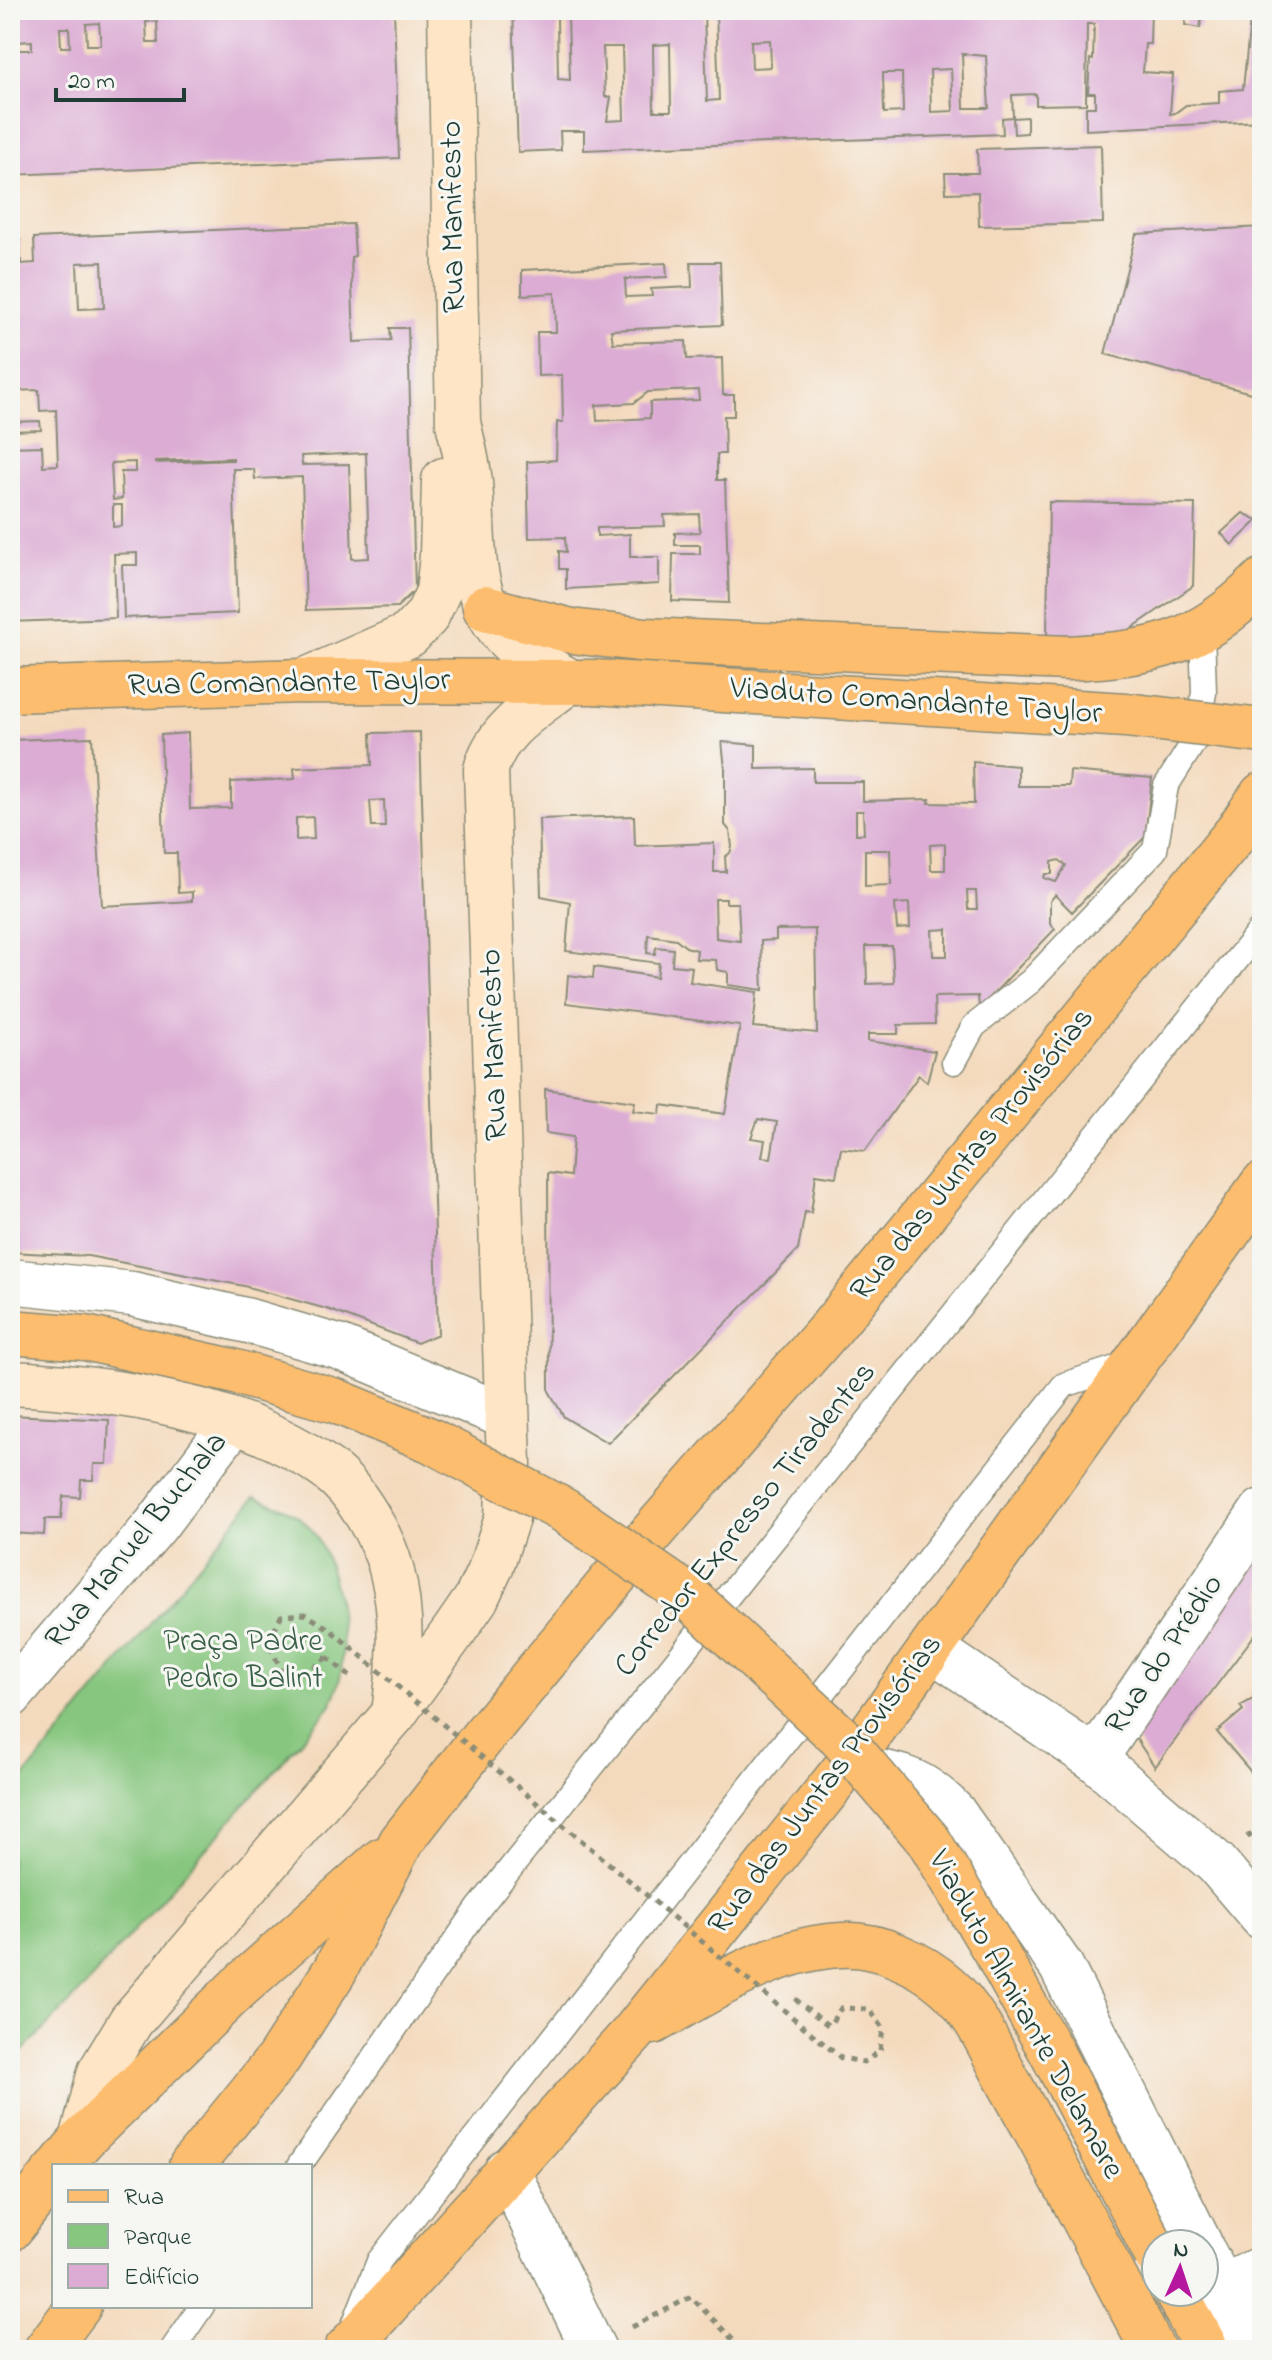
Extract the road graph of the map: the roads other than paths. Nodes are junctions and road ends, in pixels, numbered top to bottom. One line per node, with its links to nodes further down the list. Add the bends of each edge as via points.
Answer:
1 (450, 10): 2 (main road, Rua Manifesto)
2 (458, 423): 4 (main road, Rua Manifesto, via 471,486 477,583); 6 (main road, Rua Manifesto, via 446,463 438,592 427,616 409,635)
3 (1262, 581): 5 (main road)
4 (485, 608): 5 (main road, via 571,631 646,640 1068,658 1130,654); 7 (main road, Rua Manifesto, via 528,657)
5 (1202, 630): 12 (lane, via 1204,693 1195,740 1166,786 1155,850 1031,981 974,1026)
6 (304, 681): 7 (main road, Rua Comandante Taylor); 8 (main road, Rua Comandante Taylor)
7 (582, 682): 9 (main road, Viaduto Comandante Taylor, bridge, via 1126,715); 18 (main road, Rua Manifesto, via 501,736 486,770)
8 (10, 690)
9 (1262, 731)
10 (1262, 795): 26 (main road, Rua das Juntas Provisórias, via 831,1328 631,1557)
11 (1262, 928): 31 (lane, Corredor Expresso Tiradentes, via 478,1909)
12 (954, 1062)
13 (1262, 1185): 16 (main road, Rua das Juntas Provisórias)
14 (10, 1281): 18 (street, via 132,1294 249,1321 338,1347)
15 (10, 1332): 36 (main road, Viaduto Almirante Delamare, bridge, via 85,1338 336,1401 430,1440 565,1511 687,1595 841,1738 929,1841 1053,2055)
16 (1137, 1361): 21 (main road, Rua das Juntas Provisórias); 46 (lane, via 1064,1385 379,2261)
17 (10, 1383): 19 (main road, via 112,1392 187,1407)
18 (507, 1417): 23 (main road, Rua Manifesto, via 507,1518 491,1567 469,1610)
19 (233, 1423): 22 (street, Rua Manuel Buchala, via 156,1525); 23 (main road, via 285,1442 332,1473 366,1513 390,1566 400,1618)
20 (1262, 1511): 24 (street, Rua do Prédio)
21 (932, 1649): 24 (street); 25 (main road, Rua das Juntas Provisórias)
22 (10, 1696)
23 (394, 1714): 29 (main road, via 131,2021 100,2072)
24 (1095, 1759): 27 (street, via 1216,1863)
25 (847, 1766): 28 (main road, Rua das Juntas Provisórias); 37 (street, via 913,1780 954,1813 1061,1966)
26 (401, 1842): 29 (main road, Rua das Juntas Provisórias, via 237,1989); 30 (main road, Rua das Juntas Provisórias, via 334,1972 286,2046)
27 (1262, 1917)
28 (633, 2033): 33 (main road, Rua das Juntas Provisórias); 47 (main road, via 755,1966 805,1949 845,1944 881,1950 912,1963 948,1986 971,2015)
29 (62, 2164)
30 (193, 2164)
31 (300, 2164)
32 (52, 2170): 35 (main road, Rua das Juntas Provisórias)
33 (507, 2170): 44 (street); 46 (main road, Rua das Juntas Provisórias)
34 (52, 2176): 38 (main road)
35 (10, 2195)
36 (1143, 2228)
37 (1192, 2228)
38 (10, 2229)
39 (1262, 2268): 40 (street)
40 (1220, 2270)
41 (1220, 2283): 49 (street)
42 (201, 2308): 45 (lane)
43 (1185, 2308): 48 (main road)
44 (593, 2348)
45 (172, 2350)
46 (345, 2350)
47 (1153, 2350)
48 (1207, 2350)
49 (1256, 2350)

